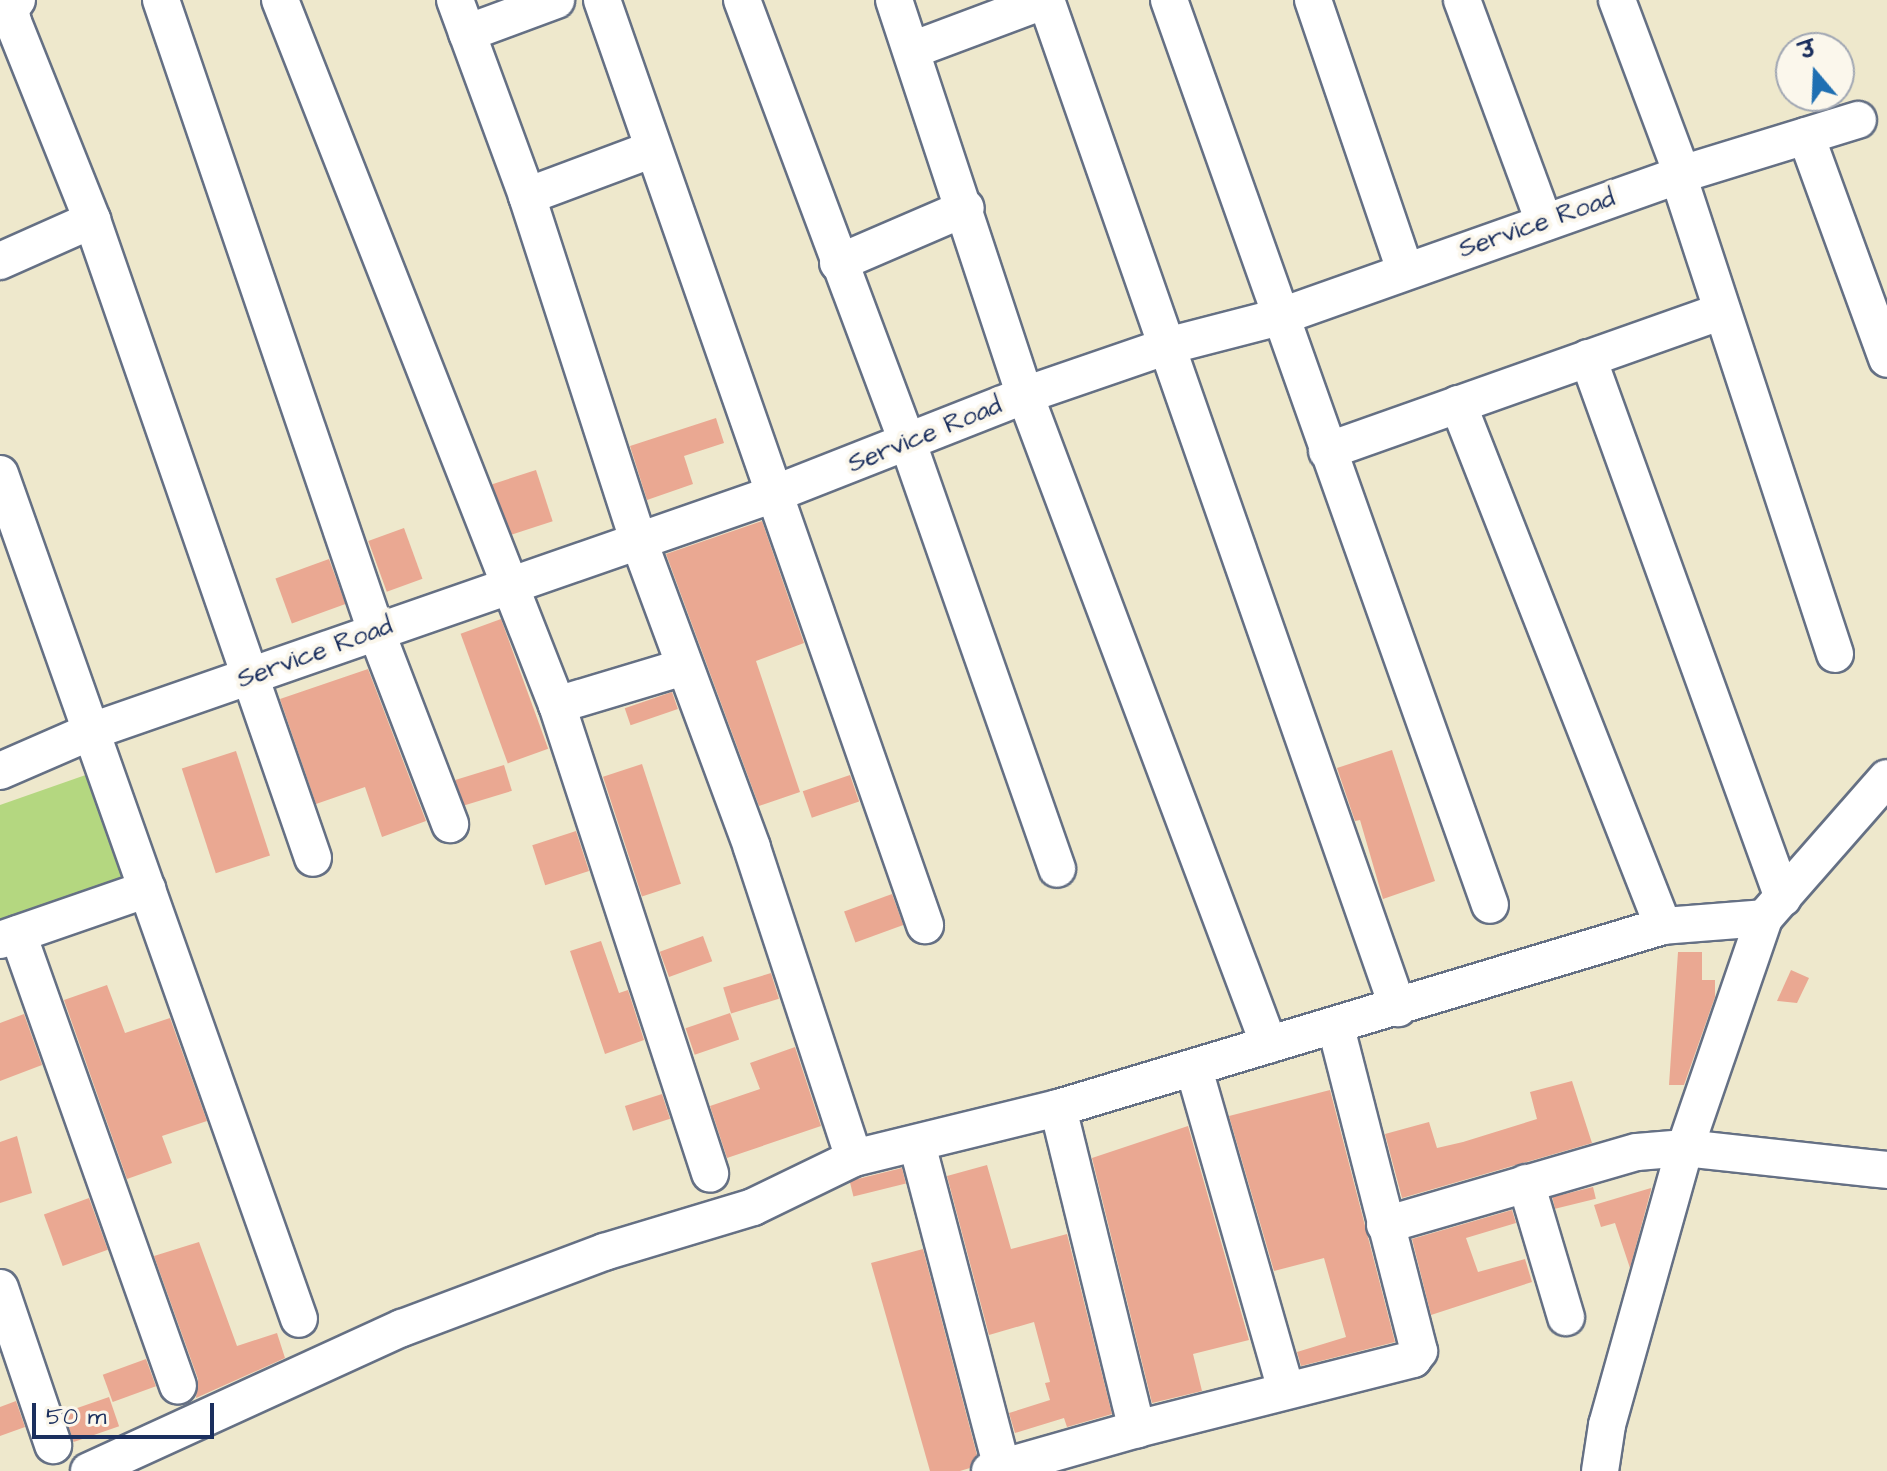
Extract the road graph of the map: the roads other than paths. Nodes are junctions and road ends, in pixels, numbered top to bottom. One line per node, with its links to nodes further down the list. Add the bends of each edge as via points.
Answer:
1 (17, 0): 21 (street, via 10,9 13,22)
2 (161, 0): 39 (street)
3 (280, 0): 38 (street)
4 (556, 0): 13 (street)
5 (602, 0): 17 (street)
6 (742, 0): 24 (street)
7 (894, 0): 14 (street)
8 (1046, 0): 14 (street); 28 (street)
9 (1169, 0): 27 (street)
10 (1313, 0): 25 (street)
11 (1462, 0): 22 (street)
12 (1617, 0): 18 (street)
13 (461, 16): 19 (street)
14 (912, 50): 20 (street)
15 (1858, 120): 16 (street, Service Road)
16 (1806, 136): 18 (street, Service Road); 30 (street)
17 (653, 149): 19 (street); 36 (street)
18 (1680, 174): 22 (street, Service Road); 26 (street)
19 (527, 196): 37 (street)
20 (966, 208): 24 (street); 31 (street)
21 (92, 220): 23 (street); 42 (street)
22 (1544, 222): 25 (street, Service Road)
23 (0, 261)
24 (838, 263): 33 (street)
25 (1405, 271): 27 (street, Service Road)
26 (1722, 311): 29 (street); 40 (street)
27 (1279, 317): 28 (street, Service Road); 34 (street)
28 (1167, 346): 31 (street, Service Road); 56 (street)
29 (1588, 358): 32 (street); 52 (street)
30 (1887, 359)
31 (1025, 395): 33 (street, Service Road); 58 (street)
32 (1458, 404): 34 (street); 54 (street)
33 (908, 443): 36 (street, Service Road); 49 (street)
34 (1327, 451): 51 (street)
35 (0, 474): 44 (street)
36 (774, 494): 37 (street, Service Road); 53 (street)
37 (638, 539): 38 (street, Service Road); 41 (street)
38 (511, 583): 39 (street, Service Road); 43 (street)
39 (376, 631): 42 (street, Service Road); 47 (street)
40 (1835, 654)
41 (684, 667): 43 (street); 63 (street, via 752,848)
42 (251, 677): 44 (street, Service Road); 48 (street)
43 (557, 705): 65 (street)
44 (92, 731): 45 (street, Service Road); 50 (street)
45 (0, 771)
46 (1887, 778): 52 (street)
47 (450, 824)
48 (313, 858)
49 (1057, 869)
50 (147, 889): 55 (street); 70 (street)
51 (1490, 905)
52 (1773, 908): 54 (street); 62 (street)
53 (925, 925)
54 (1663, 926): 56 (street)
55 (9, 937): 71 (street)
56 (1398, 1008): 57 (street)
57 (1336, 1027): 58 (street); 67 (street)
58 (1269, 1045): 59 (street)
59 (1194, 1069): 60 (street); 72 (street)
60 (1058, 1108): 61 (street); 73 (street)
61 (917, 1144): 63 (street); 75 (street)
62 (1685, 1148): 64 (street); 66 (street, via 1637,1152); 77 (street, via 1607,1425)
63 (854, 1158): 76 (street, via 753,1207 604,1252 402,1328)
64 (1887, 1170)
65 (710, 1174)
66 (1526, 1183): 67 (street); 69 (street)
67 (1385, 1225): 72 (street, via 1419,1351 1413,1359)
68 (0, 1288): 74 (street)
69 (1566, 1317)
70 (299, 1319)
71 (178, 1386)
72 (1286, 1389): 73 (street)
73 (1137, 1429): 75 (street)
74 (53, 1445)
75 (996, 1469)
76 (89, 1471)
77 (1600, 1471)

